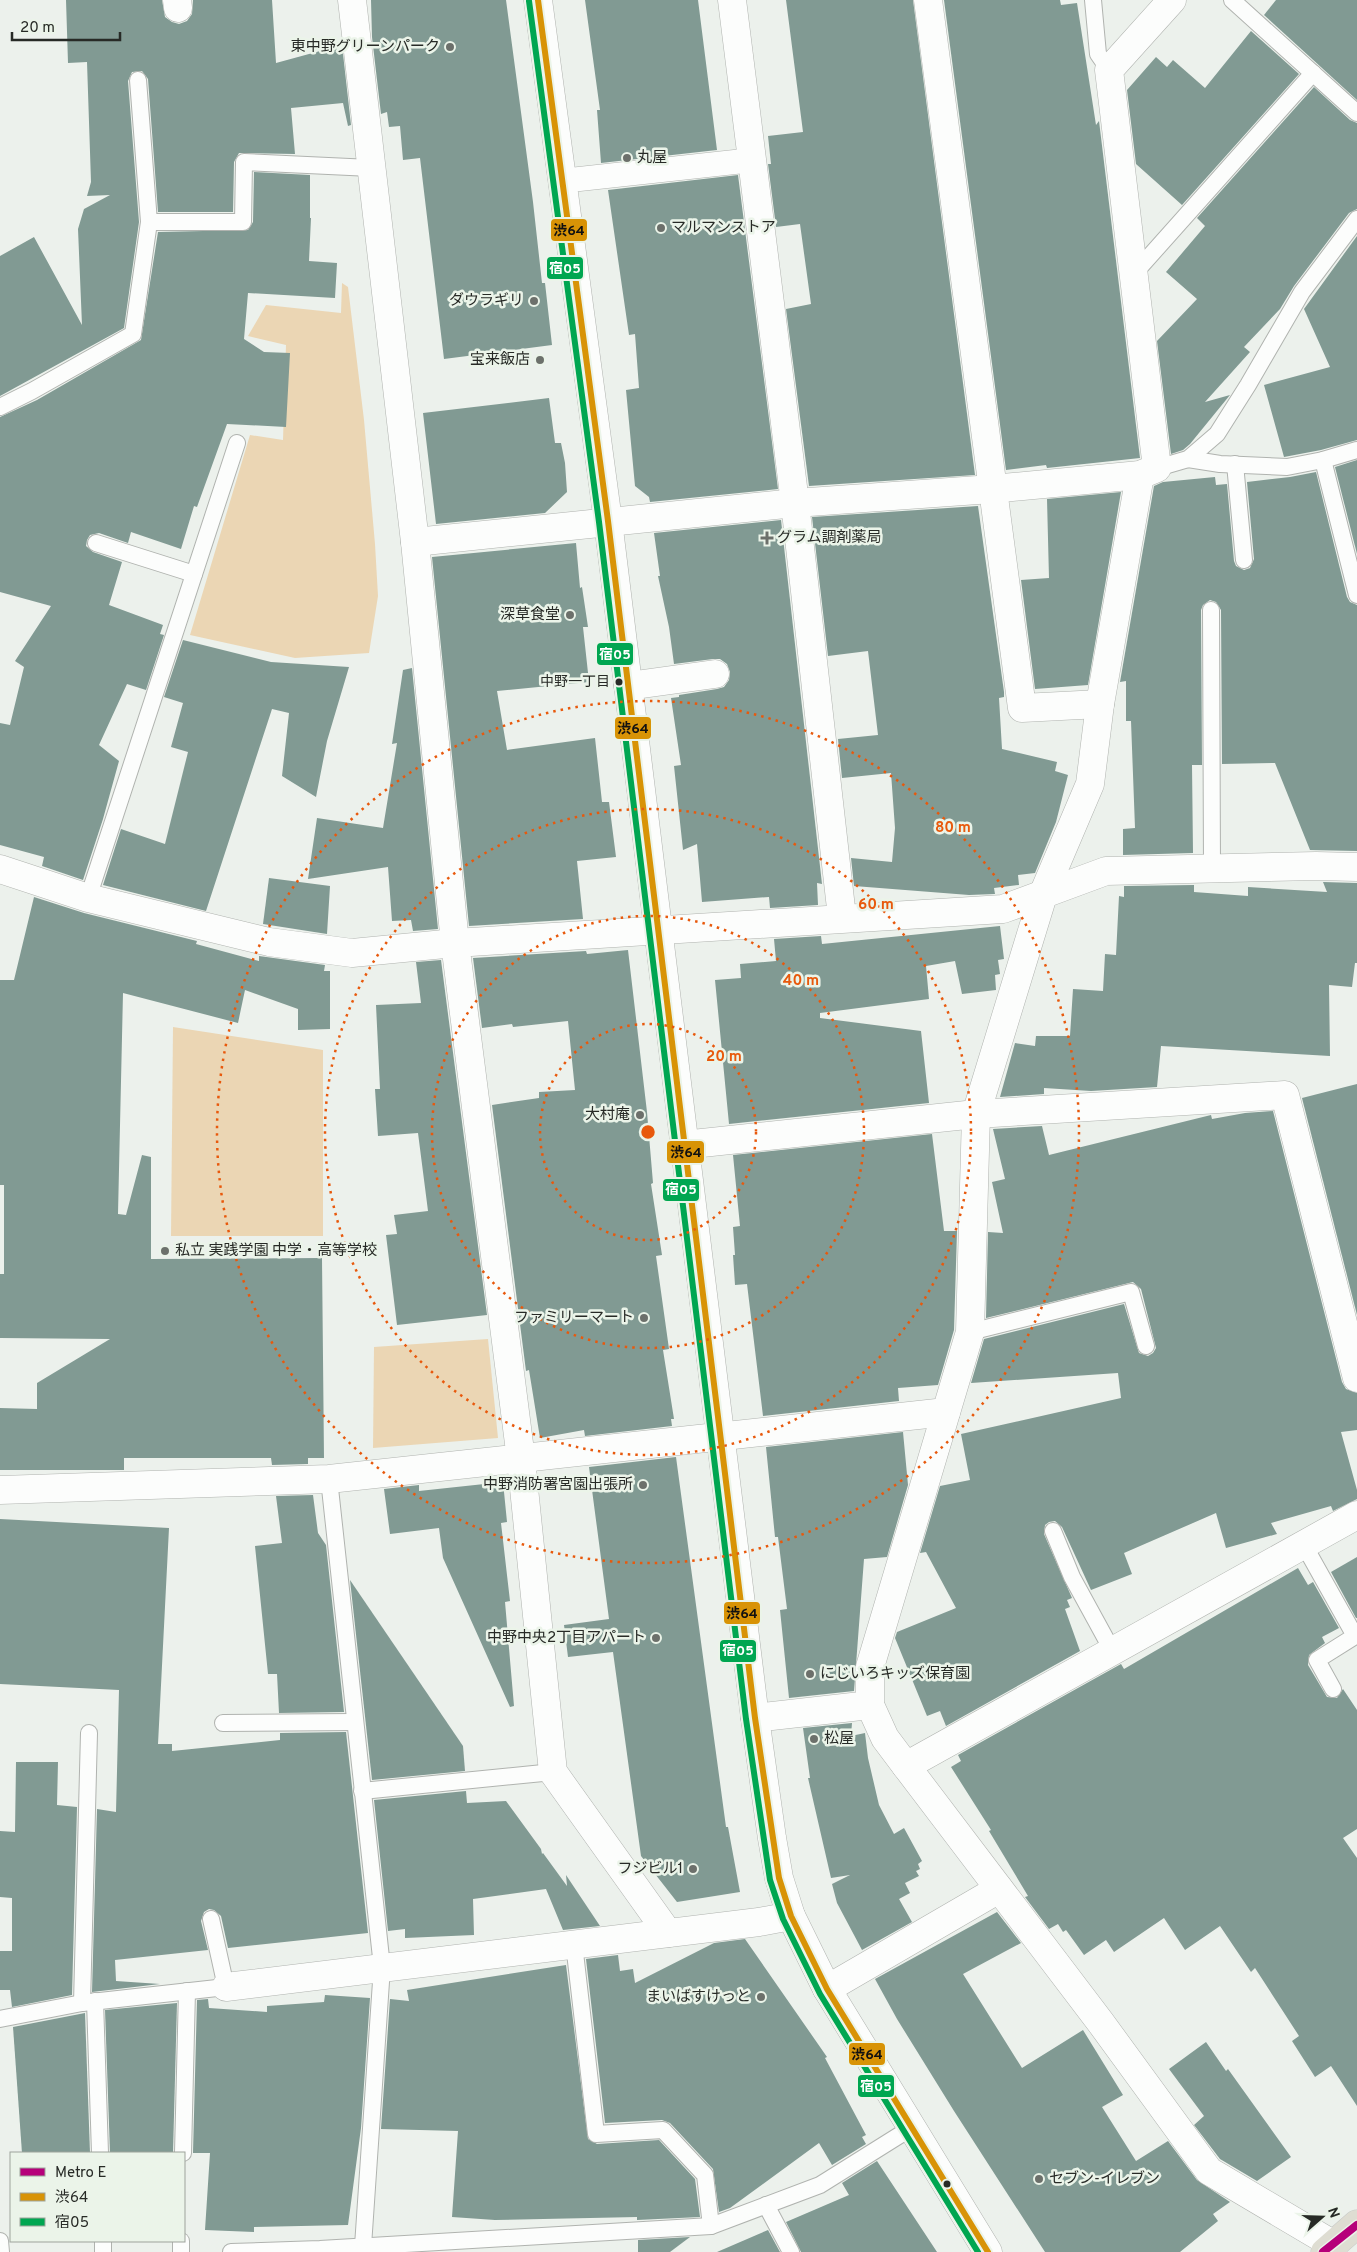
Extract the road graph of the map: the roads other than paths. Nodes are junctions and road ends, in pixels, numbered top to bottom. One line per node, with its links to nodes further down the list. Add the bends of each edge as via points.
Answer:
1 (352, 0): 13 (street)
2 (538, 0): 14 (street)
3 (732, 0): 12 (street)
4 (928, 0): 25 (street)
5 (1093, 0): 8 (lane, via 1098,54)
6 (1172, 0): 8 (street)
7 (1232, 0): 9 (lane)
8 (1109, 70): 17 (street)
9 (1313, 73): 11 (lane); 17 (lane)
10 (138, 80): 16 (lane)
11 (1357, 113)
12 (753, 160): 14 (street); 26 (street)
13 (371, 168): 16 (lane, via 244,162 243,222); 28 (street)
14 (561, 181): 27 (street)
15 (1357, 219): 21 (lane, via 1302,292 1217,434)
16 (149, 222): 18 (lane, via 133,334)
17 (1132, 276): 24 (street)
18 (0, 406)
19 (237, 443): 31 (lane)
20 (1357, 450): 22 (lane)
21 (1188, 459): 23 (lane); 24 (lane)
22 (1323, 460): 23 (lane, via 1287,467); 32 (lane)
23 (1234, 464): 30 (lane)
24 (1149, 471): 25 (street); 36 (street)
25 (992, 489): 26 (street); 36 (street, via 1022,708)
26 (795, 503): 27 (street); 42 (street)
27 (608, 521): 28 (street); 35 (street)
28 (415, 542): 44 (street)
29 (96, 543): 31 (lane)
30 (1244, 560)
31 (194, 574): 41 (lane)
32 (1357, 595)
33 (1211, 610): 38 (lane)
34 (715, 674): 35 (street)
35 (628, 686): 43 (street)
36 (1100, 704): 40 (street, via 1090,784)
37 (1357, 866): 38 (street)
38 (1212, 868): 40 (street, via 1106,871)
39 (0, 869): 41 (street)
40 (1044, 892): 42 (street, via 1003,908); 45 (street)
41 (88, 898): 44 (street, via 269,942 352,954)
42 (842, 918): 43 (street)
43 (657, 930): 44 (street); 46 (street)
44 (455, 943): 52 (street)
45 (976, 1114): 46 (street); 47 (street); 49 (street, via 1285,1095)
46 (683, 1145): 51 (street)
47 (970, 1332): 48 (lane, via 1131,1292); 50 (street)
48 (1146, 1346)
49 (1357, 1378)
50 (946, 1412): 51 (street); 60 (street, via 870,1667)
51 (721, 1435): 52 (street); 61 (street)
52 (521, 1459): 53 (street); 66 (street)
53 (329, 1479): 54 (street); 62 (lane)
54 (0, 1490)
55 (1357, 1515): 57 (street)
56 (1053, 1531): 58 (lane, via 1072,1577)
57 (1304, 1545): 58 (street); 59 (lane, via 1355,1636 1318,1660)
58 (1113, 1652): 65 (street)
59 (1333, 1688)
60 (870, 1705): 61 (street); 65 (street, via 886,1738)
61 (755, 1718): 69 (street, via 779,1878)
62 (354, 1722): 63 (lane); 67 (lane)
63 (223, 1724)
64 (89, 1733): 77 (lane)
65 (906, 1766): 68 (street)
66 (553, 1772): 67 (lane); 71 (street)
67 (362, 1791): 73 (lane)
68 (999, 1889): 75 (street); 88 (street, via 1209,2171)
69 (791, 1916): 71 (street); 75 (street)
70 (212, 1919): 74 (lane)
71 (668, 1933): 72 (street)
72 (574, 1944): 73 (street); 84 (lane, via 596,2134 663,2130 705,2175)
73 (382, 1967): 74 (street); 87 (lane)
74 (226, 1987): 76 (lane)
75 (827, 1989): 79 (street)
76 (187, 1991): 77 (lane); 81 (lane)
77 (89, 2002): 78 (lane); 80 (lane)
78 (0, 2019)
79 (911, 2128): 82 (lane, via 820,2185); 93 (street)
80 (100, 2152)
81 (183, 2152)
82 (766, 2205): 84 (lane); 92 (lane)
83 (1357, 2224): 88 (main road)
84 (711, 2226): 86 (lane)
85 (0, 2241): 90 (lane)
86 (548, 2244): 87 (lane)
87 (364, 2246): 89 (lane)
88 (1329, 2248)
89 (320, 2251): 91 (lane)
90 (0, 2252)
91 (231, 2252)
92 (791, 2252)
93 (988, 2252)

